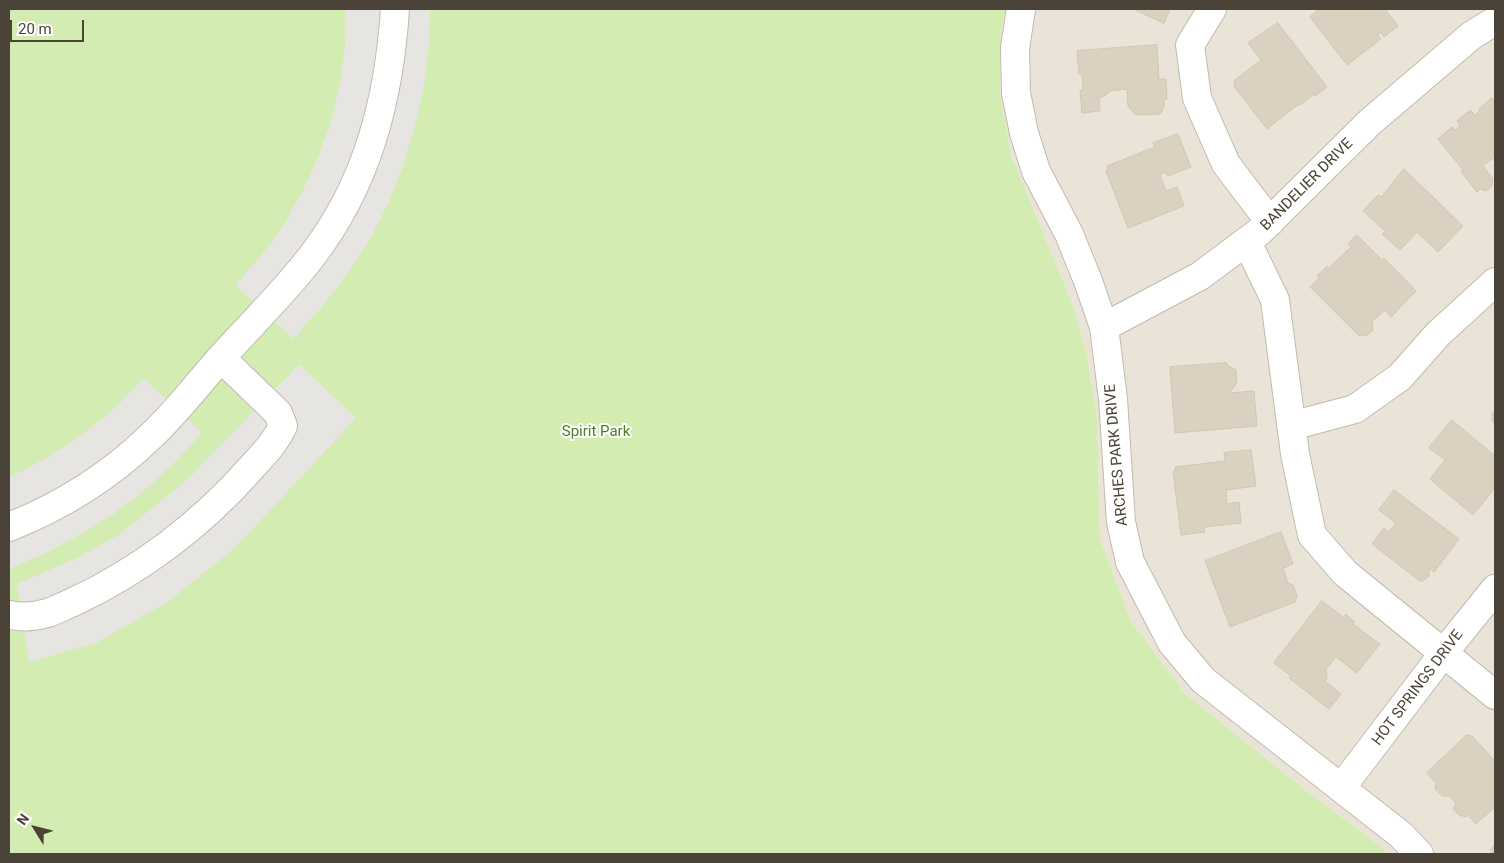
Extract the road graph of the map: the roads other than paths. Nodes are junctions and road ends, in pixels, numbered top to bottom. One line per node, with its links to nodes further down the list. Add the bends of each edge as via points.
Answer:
1 (395, 9): 9 (street, via 379,120 353,188 313,255)
2 (1021, 9): 8 (street, ARCHES PARK DRIVE, via 1015,48 1016,93 1024,133 1036,171 1069,234)
3 (1212, 9): 5 (street, via 1190,45 1197,98 1226,164)
4 (1495, 21): 5 (street, BANDELIER DRIVE, via 1472,35 1370,122)
5 (1270, 222): 6 (street, BANDELIER DRIVE)
6 (1247, 242): 8 (street, BANDELIER DRIVE, via 1200,276); 10 (street, via 1275,300)
7 (1495, 282): 10 (street, via 1438,334 1400,377 1355,409)
8 (1104, 327): 16 (street, ARCHES PARK DRIVE, via 1121,522 1130,562 1150,602 1172,642 1204,680)
9 (221, 358): 11 (street, via 152,435 124,460 63,502); 13 (street, via 278,414 283,426 277,439 235,487 179,537 133,569 46,614)
10 (1292, 426): 14 (street, via 1312,535 1345,573)
11 (9, 527)
12 (1495, 589): 14 (street, HOT SPRINGS DRIVE)
13 (9, 615)
14 (1444, 652): 15 (street); 16 (street, HOT SPRINGS DRIVE)
15 (1495, 695)
16 (1341, 788): 17 (street, ARCHES PARK DRIVE, via 1401,835)
17 (1419, 854)

